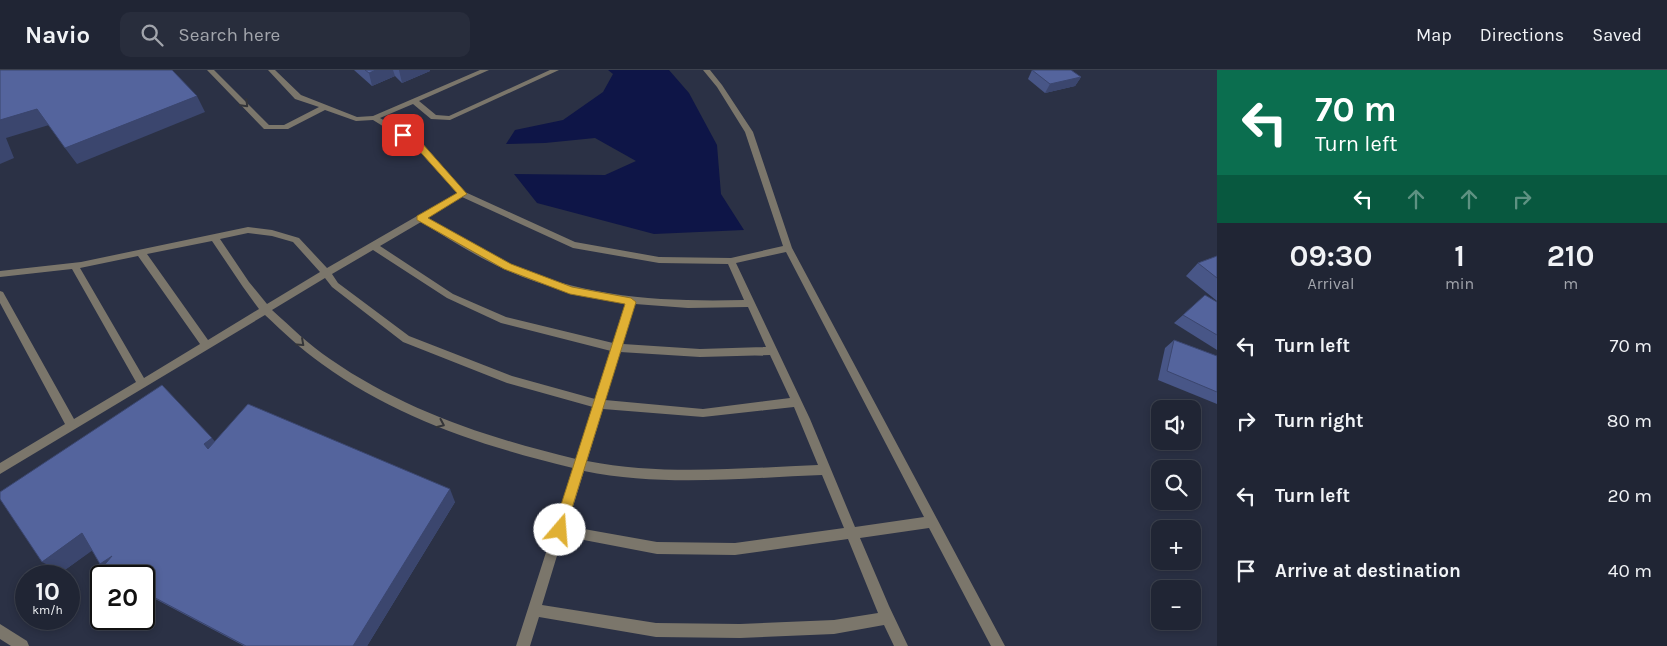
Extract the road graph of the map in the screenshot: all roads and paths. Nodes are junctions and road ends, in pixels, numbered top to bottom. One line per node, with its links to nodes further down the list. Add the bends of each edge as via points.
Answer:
1 (210, 70): 7 (lane, one-way to 7, via 268,126 285,127)
2 (271, 70): 7 (lane, via 298,97)
3 (486, 70): 6 (lane)
4 (556, 70): 6 (lane, via 450,118 434,117)
5 (706, 70): 13 (lane, via 749,132)
6 (414, 101): 8 (lane)
7 (325, 107): 8 (lane, via 356,119)
8 (374, 118): 9 (lane, via 418,144)
9 (462, 194): 10 (lane); 15 (lane, via 573,245 659,260)
10 (421, 218): 12 (lane); 20 (lane, via 508,267 570,290)
11 (214, 238): 14 (lane); 17 (lane, via 248,230 296,240); 22 (lane)
12 (373, 246): 17 (lane); 24 (lane, via 450,296 504,320)
13 (788, 248): 15 (lane); 33 (lane)
14 (141, 253): 16 (lane); 23 (lane)
15 (731, 261): 21 (lane)
16 (74, 265): 18 (lane); 26 (lane)
17 (326, 273): 22 (lane); 28 (lane, via 335,285 406,339 511,380)
18 (0, 274)
19 (0, 294): 29 (lane)
20 (631, 302): 21 (lane); 24 (lane)
21 (751, 303): 25 (lane)
22 (265, 309): 23 (lane); 30 (lane, one-way to 30, via 304,347 368,389 445,426)
23 (206, 345): 26 (lane)
24 (616, 348): 25 (lane, via 700,354); 28 (lane)
25 (773, 351): 27 (lane)
26 (142, 384): 29 (lane)
27 (797, 402): 28 (lane, via 704,413); 32 (lane)
28 (599, 404): 30 (lane)
29 (72, 426): 31 (lane)
30 (580, 465): 32 (lane, via 615,471 697,474); 34 (lane)
31 (0, 469)
32 (826, 470): 35 (lane)
33 (932, 522): 35 (lane); 42 (lane)
34 (560, 530): 35 (lane, via 657,548 735,549); 36 (lane)
35 (852, 534): 37 (lane)
36 (534, 610): 37 (lane, via 656,630 834,627); 40 (lane)
37 (888, 618): 41 (lane)
38 (0, 630): 39 (lane)
39 (22, 646)
40 (523, 646)
41 (902, 646)
42 (998, 646)

